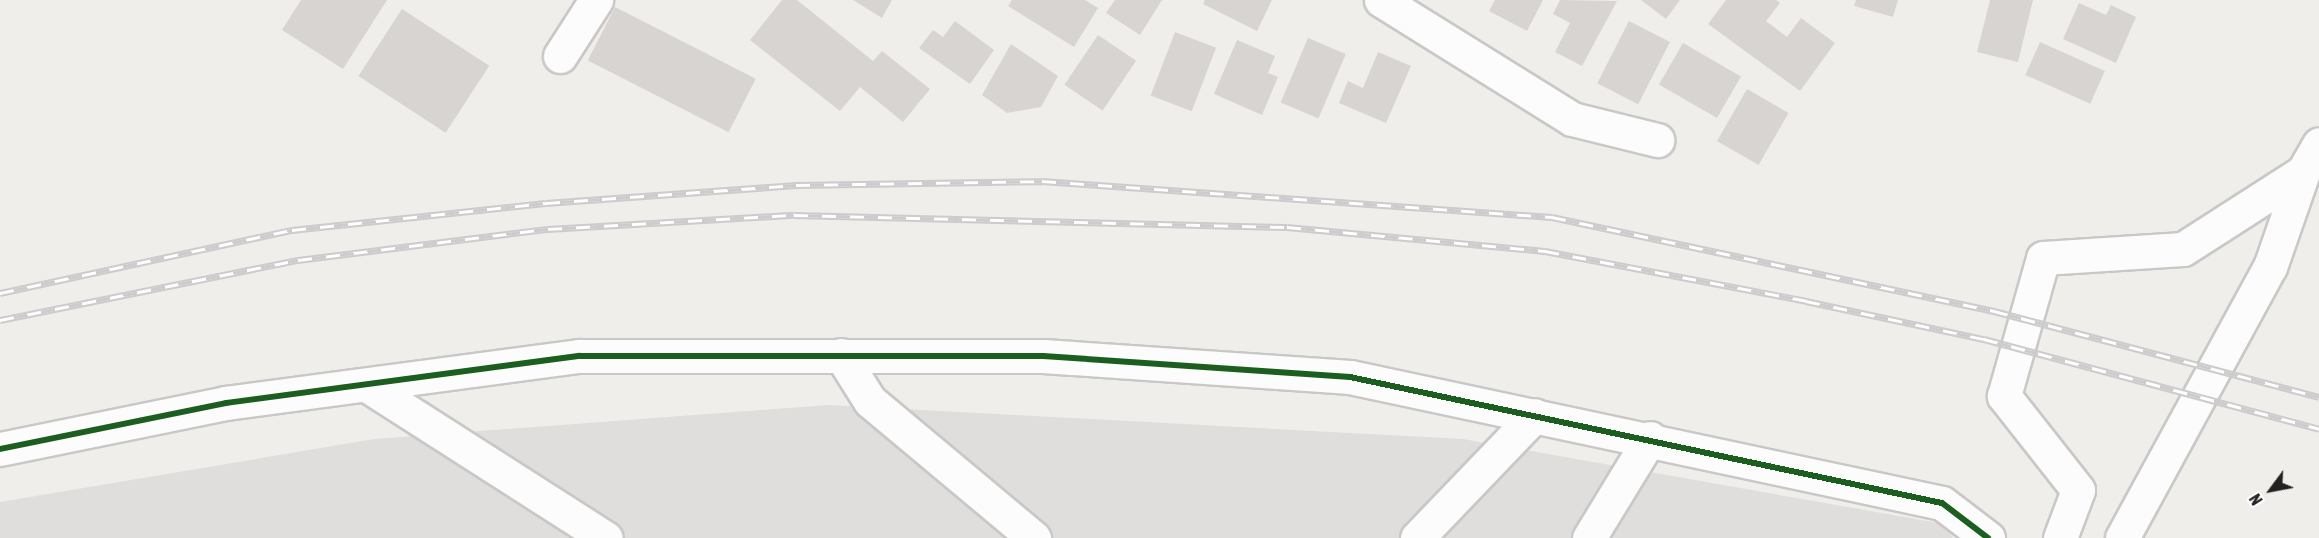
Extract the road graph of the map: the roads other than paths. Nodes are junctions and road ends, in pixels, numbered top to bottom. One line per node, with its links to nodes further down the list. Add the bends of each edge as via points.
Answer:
1 (596, 0): 3 (street)
2 (1381, 0): 4 (street, via 1572,119)
3 (560, 56)
4 (1657, 140)
5 (2319, 144): 6 (street)
6 (2302, 172): 17 (street, via 2183,249 2043,258 2004,396 2078,490); 18 (street, via 2270,267)
7 (841, 355): 8 (street, via 579,356); 9 (street, via 1043,356 1350,377); 13 (street, via 870,401)
8 (368, 386): 11 (street, via 226,403); 12 (street)
9 (1534, 415): 10 (street); 14 (street)
10 (1650, 438): 15 (street); 16 (street, via 1942,503)
11 (0, 449)
12 (606, 538)
13 (1034, 538)
14 (1418, 538)
15 (1589, 538)
16 (1988, 538)
17 (2060, 538)
18 (2122, 538)

